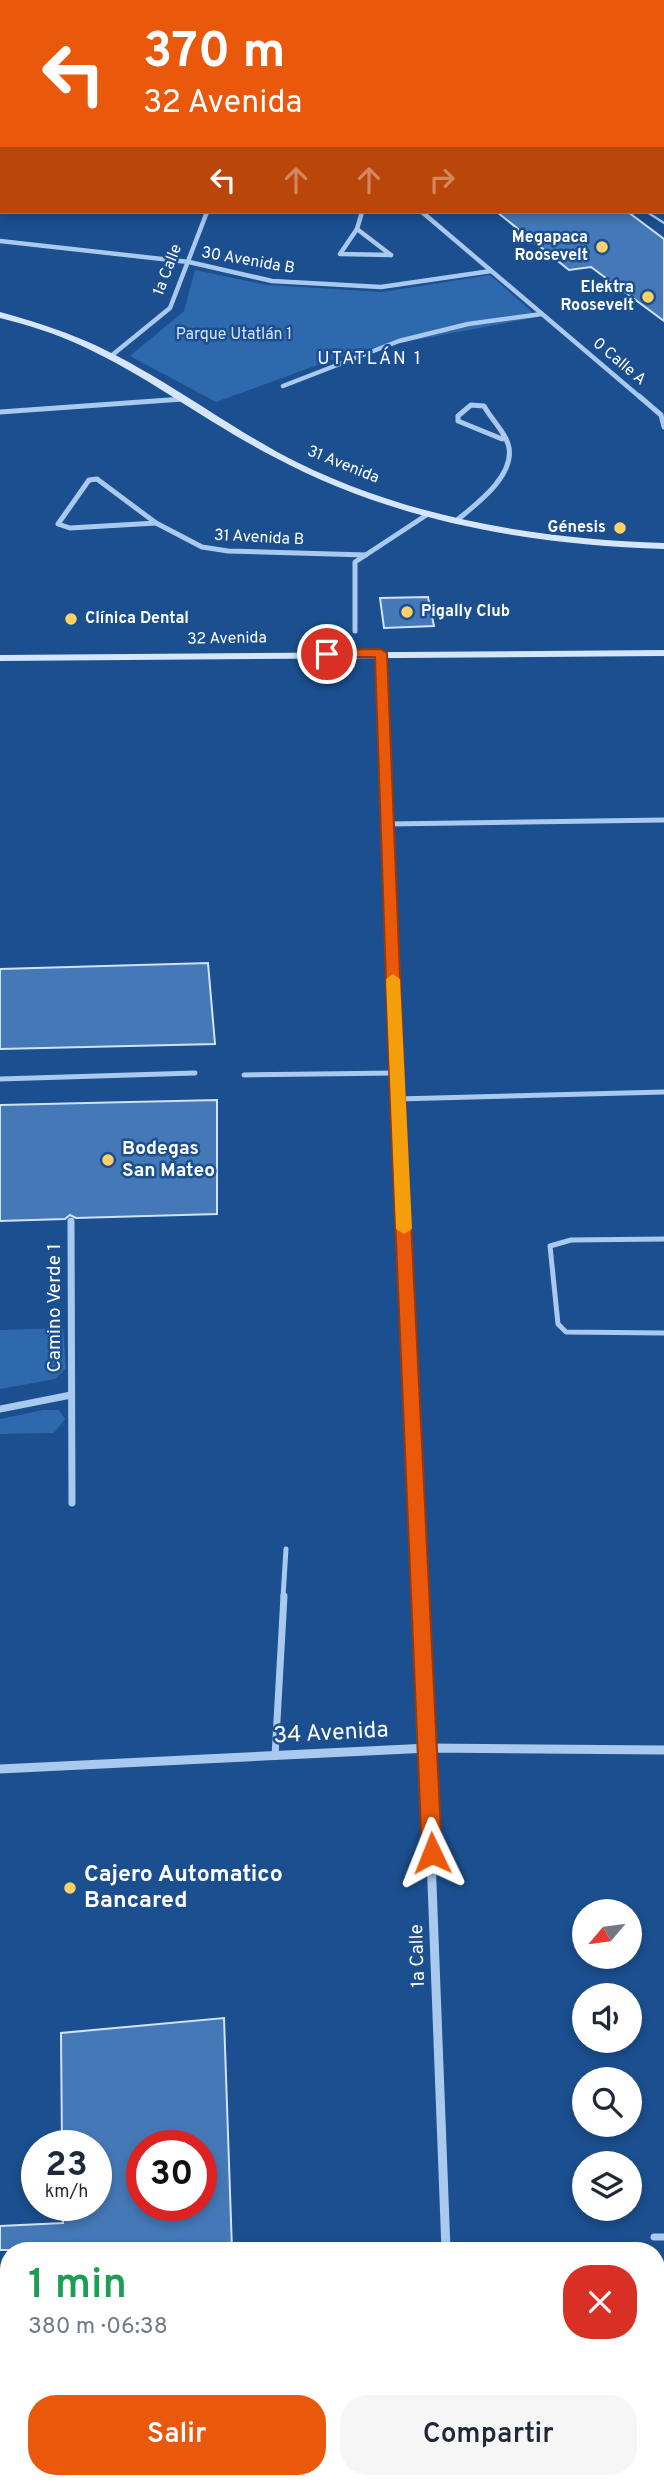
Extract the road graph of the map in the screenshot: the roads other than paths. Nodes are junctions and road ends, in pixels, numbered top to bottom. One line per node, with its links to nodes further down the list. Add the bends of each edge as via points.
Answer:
1 (206, 214): 6 (street, 1a Calle)
2 (361, 214): 4 (street)
3 (424, 214): 7 (street, 0 Calle A)
4 (357, 229): 4 (street, via 342,255 391,255)
5 (0, 241): 6 (street, 30 Avenida B)
6 (189, 262): 7 (street, 30 Avenida B, via 272,281 381,287); 10 (street, 1a Calle, via 170,308)
7 (491, 271): 8 (street, 0 Calle A)
8 (542, 314): 11 (street, via 468,324 399,341); 14 (street, 0 Calle A, via 662,415)
9 (0, 315): 10 (street, 31 Avenida, via 26,320)
10 (111, 356): 12 (street, 31 Avenida)
11 (283, 386)
12 (183, 399): 13 (street); 16 (street, 31 Avenida, via 317,475)
13 (0, 412)
14 (664, 427)
15 (502, 439): 15 (street, via 484,406 471,405 458,416 458,421); 17 (street, via 509,446 505,466 492,488)
16 (428, 514): 17 (street, 31 Avenida); 20 (street)
17 (456, 521): 19 (street, 31 Avenida, via 560,540)
18 (156, 523): 18 (street, 31 Avenida B, via 97,479 89,480 58,524 70,528); 20 (street, 31 Avenida B, via 214,550)
19 (664, 546)
20 (366, 555): 21 (street, via 355,562)
21 (355, 631)
22 (381, 653): 23 (street, 32 Avenida); 24 (street, 32 Avenida); 26 (street, 1a Calle)
23 (664, 653)
24 (0, 658)
25 (664, 820): 26 (street)
26 (388, 824): 28 (street, 1a Calle)
27 (195, 1073): 30 (lane)
28 (396, 1073): 29 (lane); 32 (street, 1a Calle)
29 (244, 1075)
30 (0, 1079)
31 (664, 1092): 32 (lane)
32 (397, 1099): 40 (street, 1a Calle)
33 (71, 1221): 36 (street, Camino Verde 1)
34 (664, 1239): 35 (lane, via 571,1240 550,1246 558,1324 566,1332)
35 (664, 1333)
36 (72, 1395): 37 (street, Camino Verde 1); 38 (street, Camino Verde 1)
37 (0, 1409)
38 (72, 1503)
39 (286, 1549): 42 (lane)
40 (429, 1748): 41 (street, 34 Avenida); 42 (street, 34 Avenida); 46 (street, 1a Calle)
41 (664, 1750)
42 (275, 1756): 43 (street, 34 Avenida)
43 (0, 1769)
44 (654, 2236): 45 (lane)
45 (664, 2236)
46 (446, 2242)

